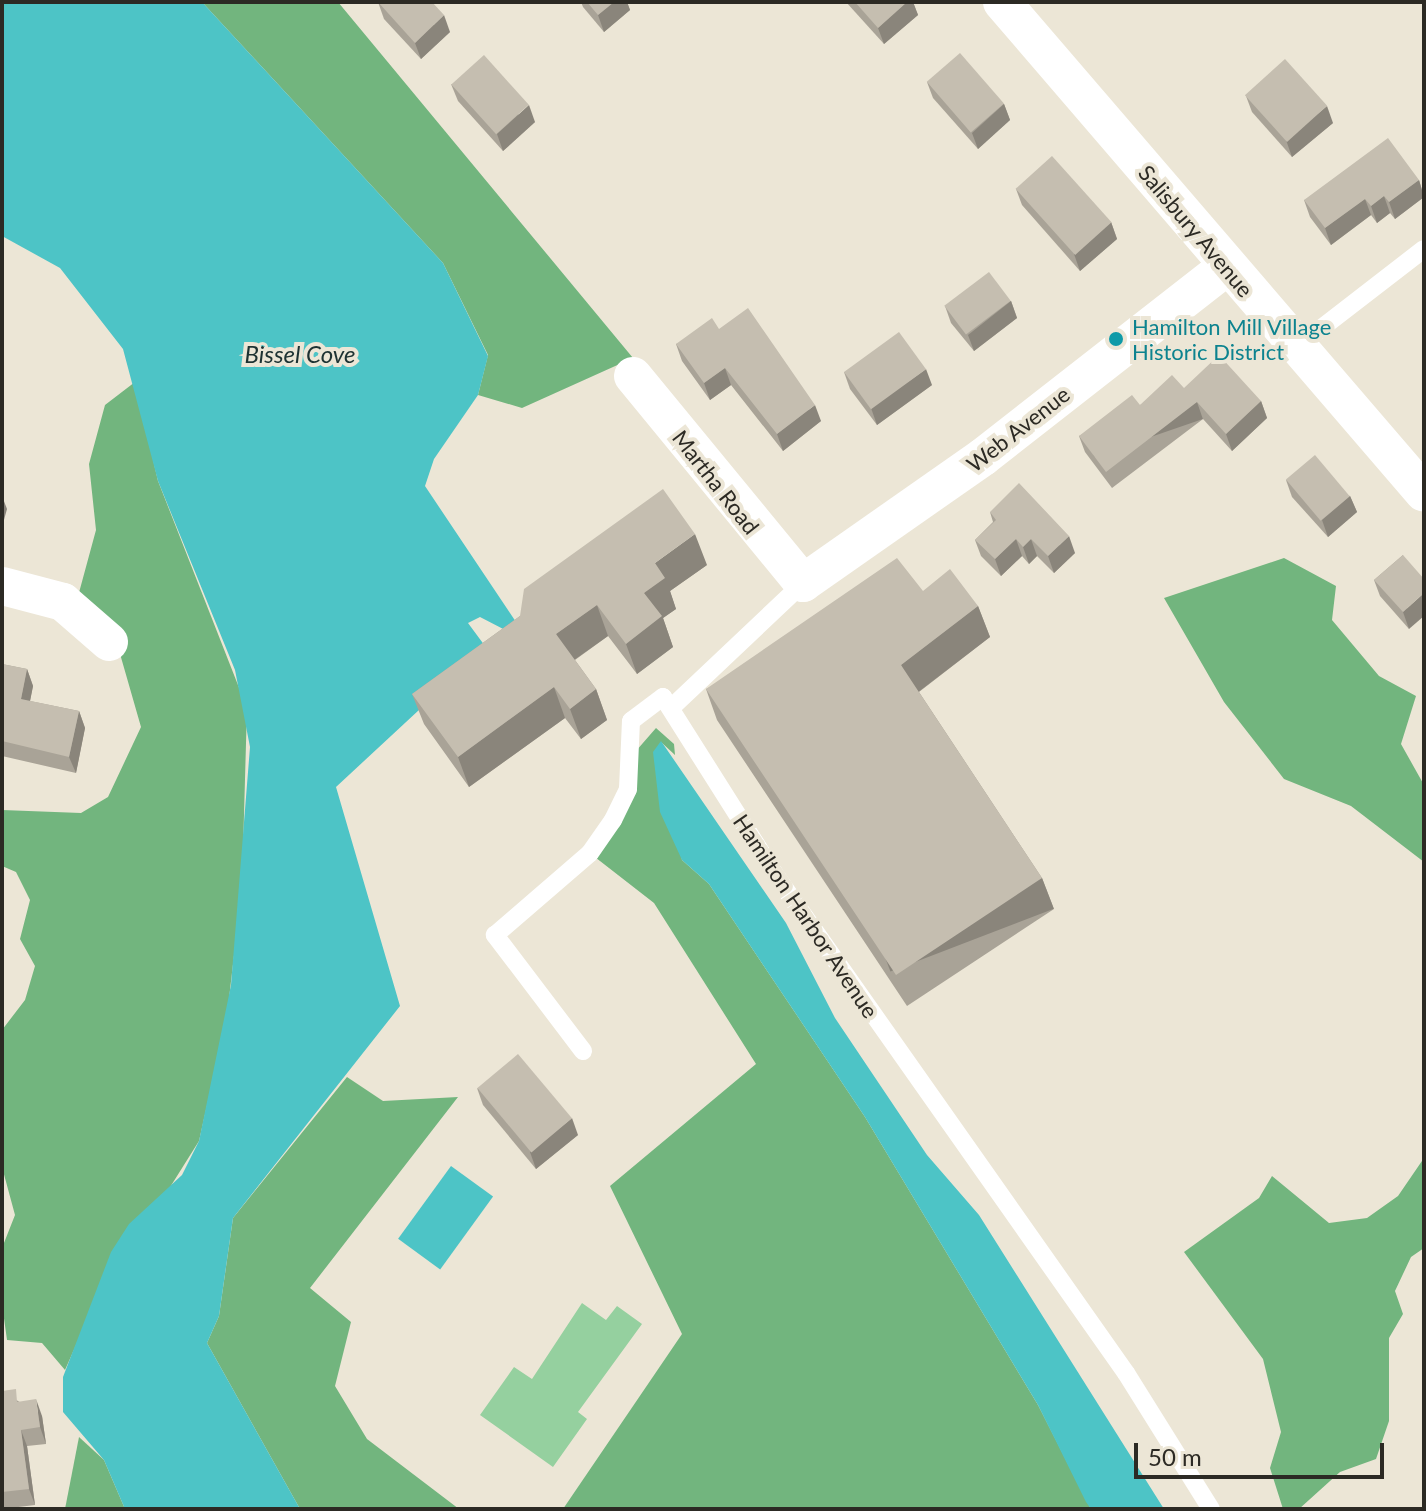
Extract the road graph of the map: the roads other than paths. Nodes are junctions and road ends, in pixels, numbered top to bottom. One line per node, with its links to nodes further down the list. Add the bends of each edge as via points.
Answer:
1 (1002, 2): 3 (street, Salisbury Avenue)
2 (1424, 249): 4 (lane)
3 (1226, 267): 4 (street, Salisbury Avenue); 7 (street, Web Avenue, via 971,466)
4 (1297, 347): 6 (street, Salisbury Avenue)
5 (633, 376): 7 (street, Martha Road)
6 (1424, 493)
7 (803, 583): 10 (lane)
8 (2, 586): 9 (street, via 63,602)
9 (109, 642)
10 (671, 708): 11 (lane, via 663,697 631,721 628,789 590,853 495,935); 12 (lane, Hamilton Harbor Avenue, via 776,876 1126,1373)
11 (583, 1051)
12 (1211, 1509)

